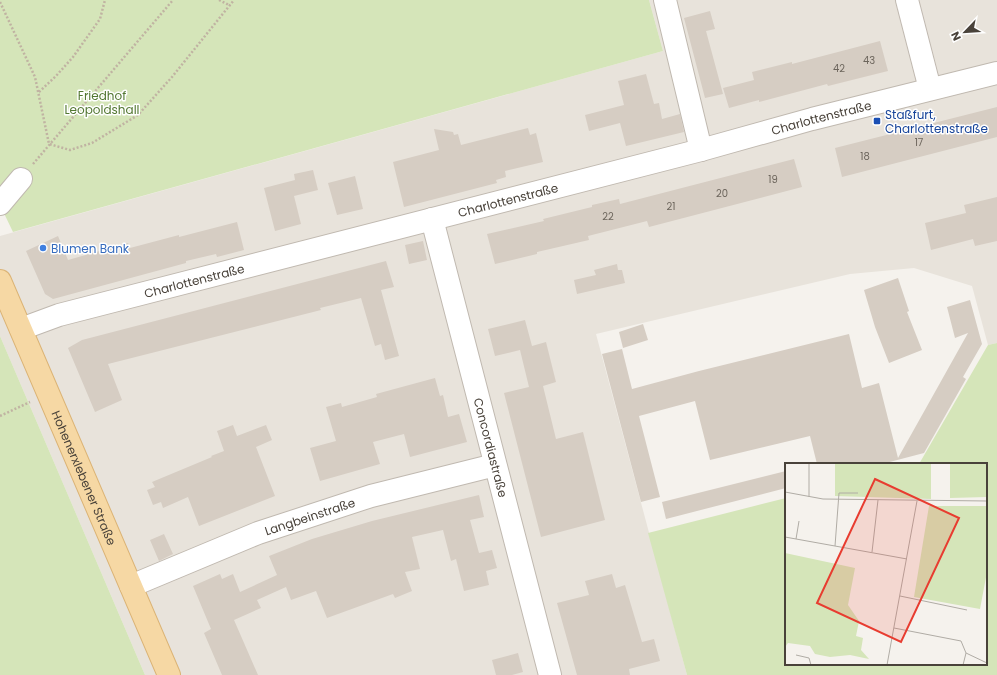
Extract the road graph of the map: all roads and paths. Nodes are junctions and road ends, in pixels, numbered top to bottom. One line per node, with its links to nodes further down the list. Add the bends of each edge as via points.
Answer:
1 (105, 0): 11 (path, via 100,19 73,57)
2 (172, 0): 12 (path)
3 (219, 0): 8 (path)
4 (234, 0): 8 (path)
5 (665, 0): 13 (street)
6 (908, 0): 10 (street)
7 (0, 2): 11 (path, via 35,77)
8 (229, 5): 12 (path, via 138,115 92,143 70,150)
9 (997, 73): 10 (street, Charlottenstraße)
10 (930, 89): 13 (street, Charlottenstraße)
11 (38, 92): 12 (path)
12 (49, 144): 14 (path)
13 (701, 150): 16 (street, Charlottenstraße)
14 (20, 179): 15 (street)
15 (0, 204)
16 (432, 219): 18 (street, Charlottenstraße, via 59,315); 21 (street, Concordiastraße)
17 (0, 281): 18 (main road, Hohenerxlebener Straße)
18 (21, 329): 19 (main road, Hohenerxlebener Straße)
19 (48, 394): 20 (path); 22 (main road, Hohenerxlebener Straße)
20 (0, 416)
21 (495, 465): 22 (street, Langbeinstraße, via 370,496 258,533); 24 (street, Concordiastraße)
22 (131, 586): 23 (main road, Hohenerxlebener Straße)
23 (169, 675)
24 (550, 675)

